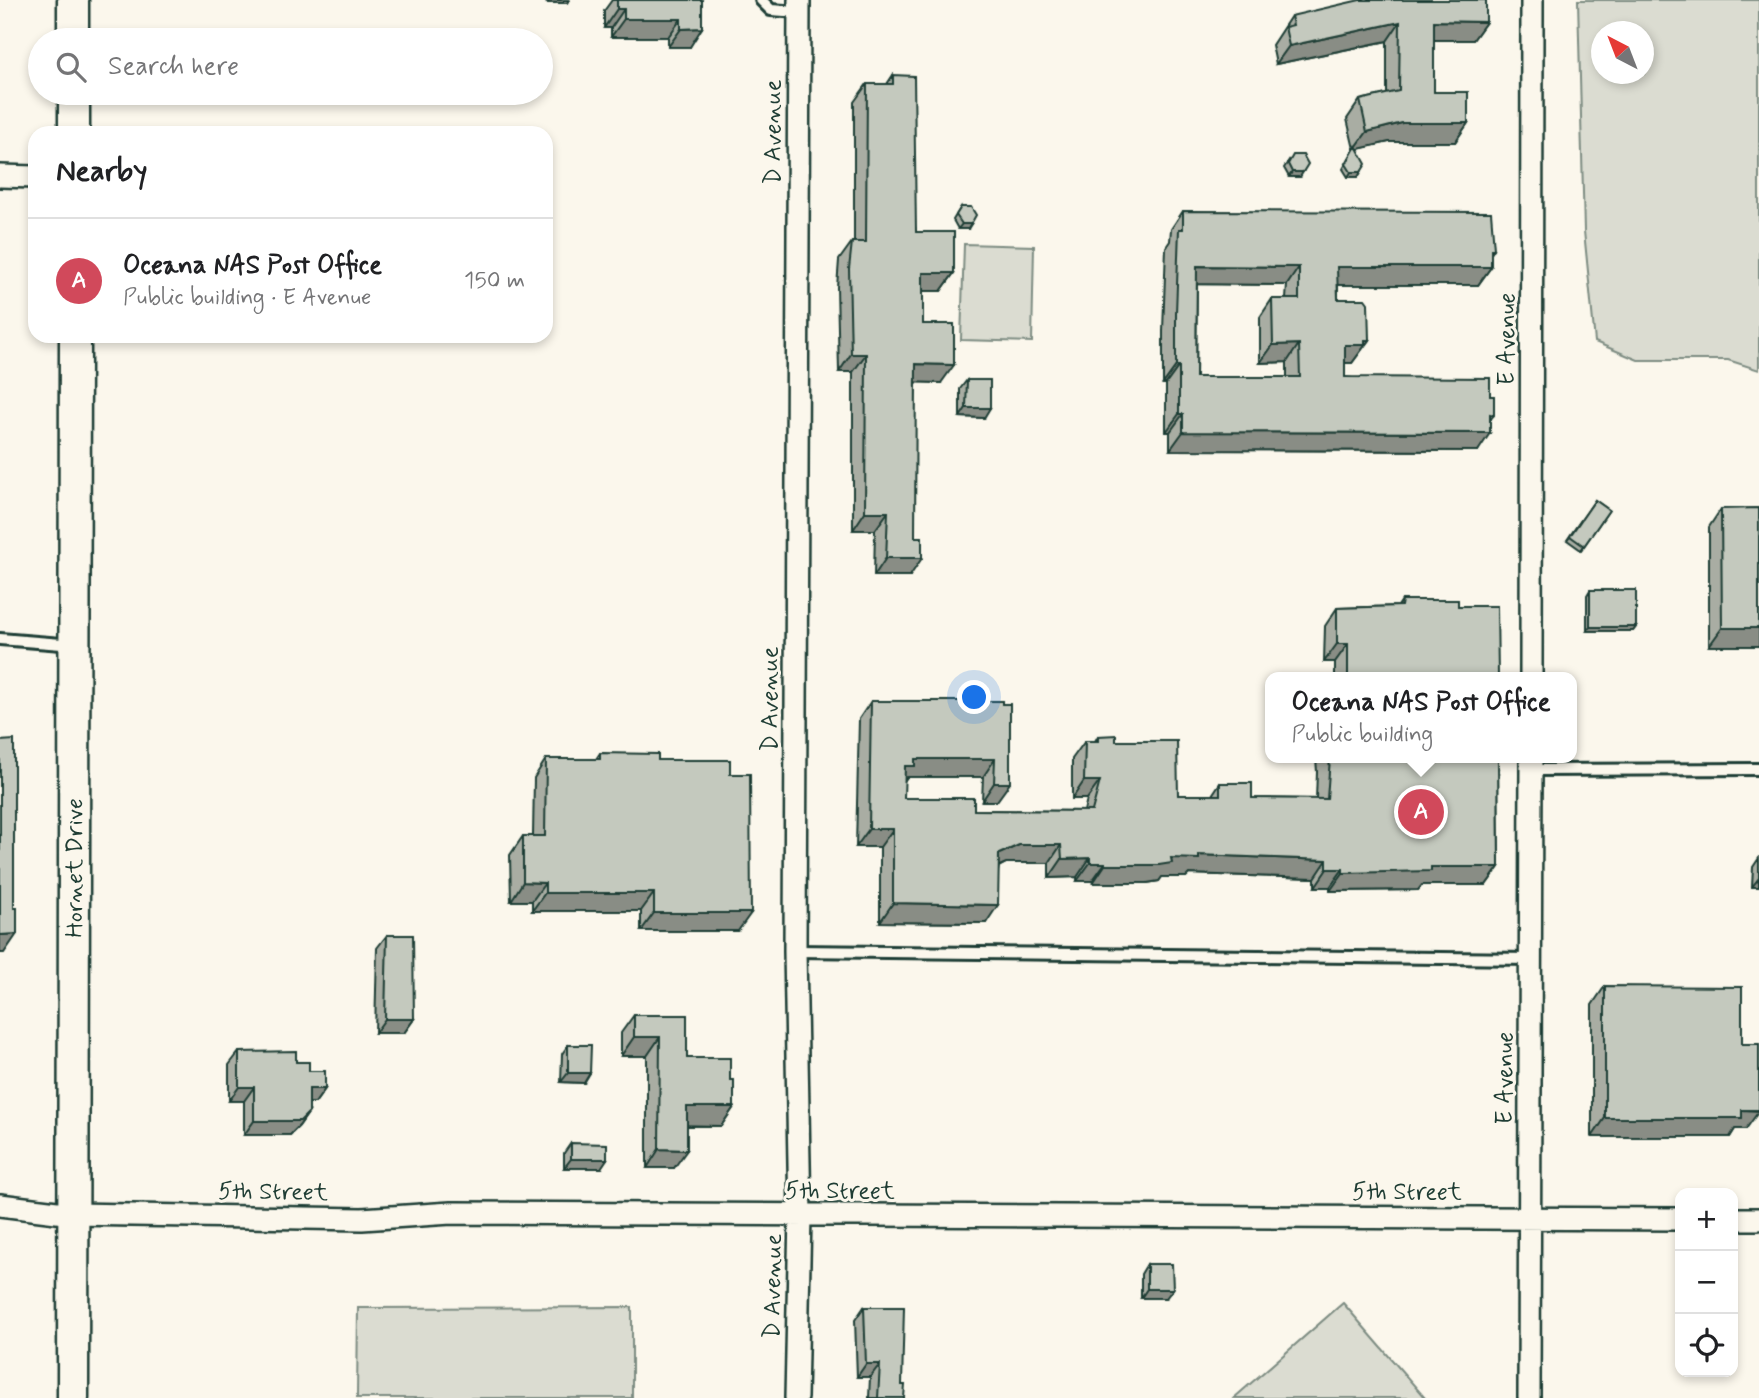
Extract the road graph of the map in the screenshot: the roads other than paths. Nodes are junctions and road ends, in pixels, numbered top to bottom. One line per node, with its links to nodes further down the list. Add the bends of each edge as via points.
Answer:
1 (73, 0): 5 (main road)
2 (761, 0): 4 (lane, via 771,10)
3 (1532, 0): 13 (street, E Avenue)
4 (799, 6): 16 (street, D Avenue)
5 (74, 28)
6 (74, 105): 7 (main road)
7 (74, 126)
8 (0, 176): 9 (street)
9 (28, 177)
10 (75, 343): 12 (main road, Hornet Drive)
11 (0, 639): 12 (lane)
12 (74, 645): 19 (main road, Hornet Drive)
13 (1531, 672)
14 (1531, 764): 15 (lane); 17 (street, E Avenue)
15 (1759, 769)
16 (794, 951): 17 (lane); 20 (street, D Avenue)
17 (1531, 959): 21 (street, E Avenue)
18 (0, 1205): 19 (street, 5th Street)
19 (73, 1214): 20 (street, 5th Street, via 362,1219 451,1213); 25 (main road, Hornet Drive)
20 (800, 1216): 21 (street, 5th Street); 26 (street, D Avenue)
21 (1530, 1217): 22 (street, 5th Street); 27 (street, E Avenue)
22 (1675, 1219)
23 (1738, 1219): 24 (street)
24 (1759, 1219)
25 (73, 1398)
26 (796, 1398)
27 (1529, 1398)

